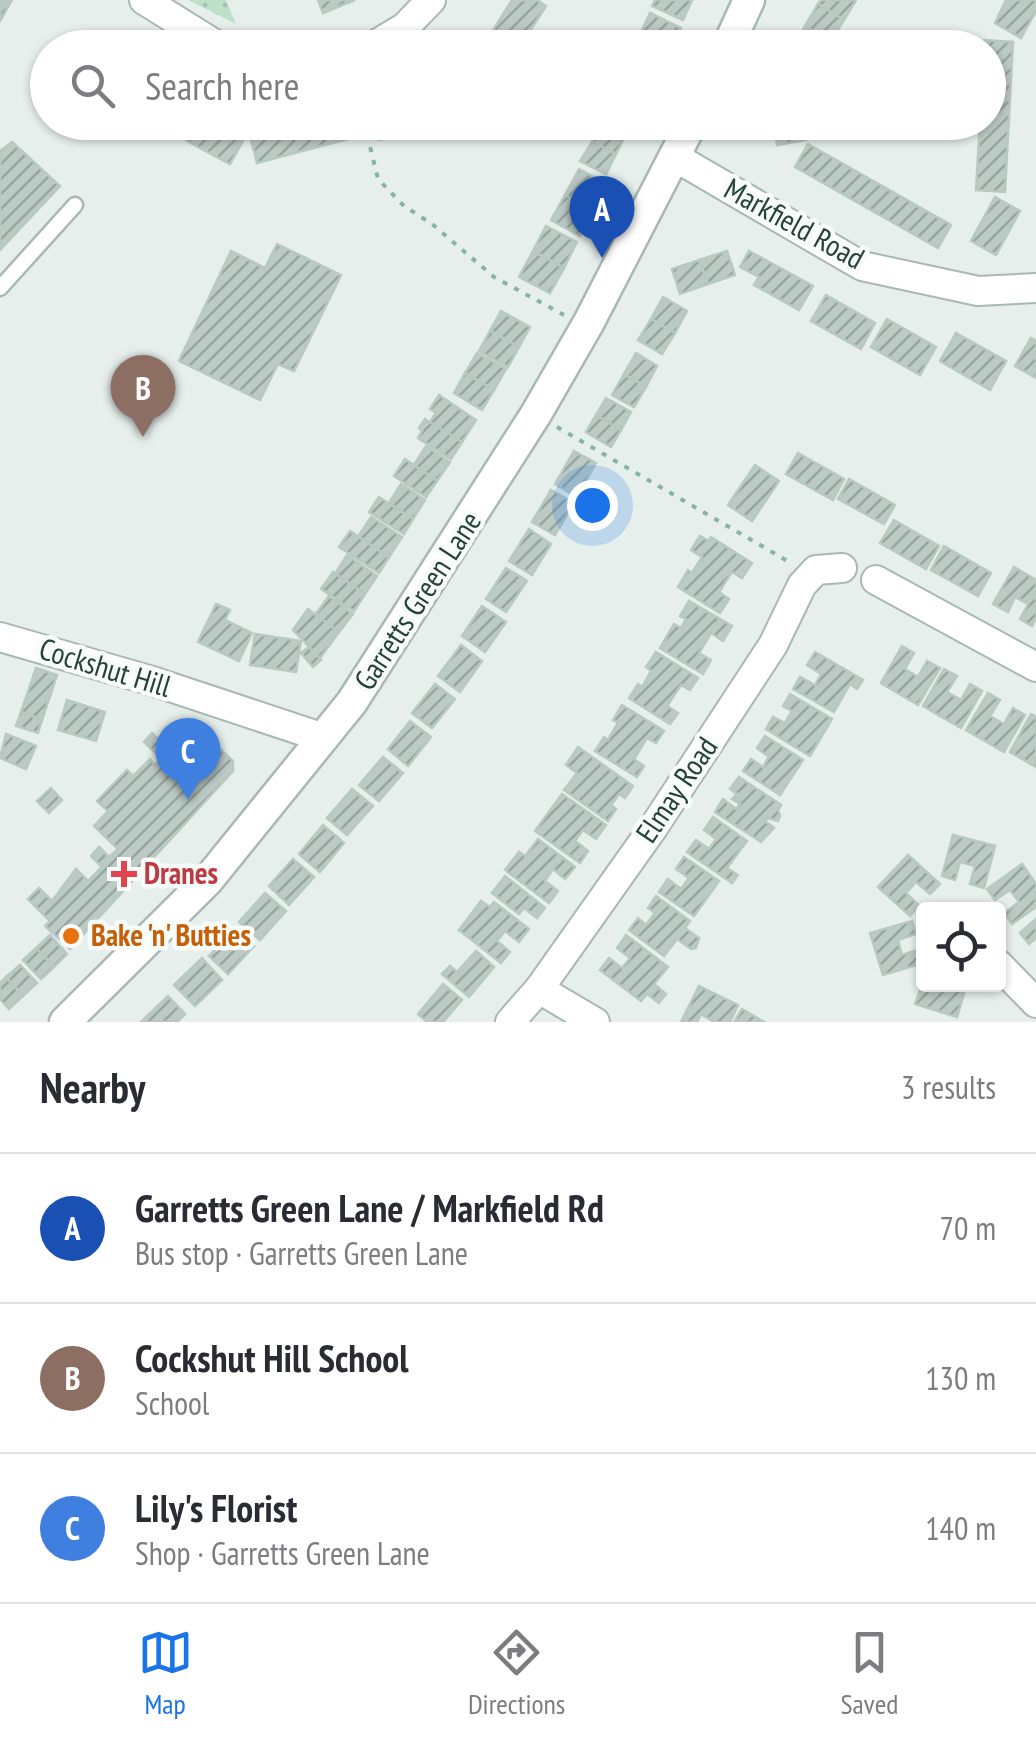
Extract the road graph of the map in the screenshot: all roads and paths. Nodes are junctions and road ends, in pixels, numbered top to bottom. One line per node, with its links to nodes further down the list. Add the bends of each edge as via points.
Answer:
1 (144, 0): 4 (street)
2 (431, 0): 5 (street)
3 (750, 0): 6 (street)
4 (192, 30)
5 (400, 30)
6 (736, 30)
7 (368, 140): 13 (path, via 378,179 404,206 494,277 570,319)
8 (683, 140): 9 (street, Garretts Green Lane)
9 (675, 157): 12 (street, Markfield Road, via 862,266 978,291); 13 (street, Garretts Green Lane)
10 (74, 204): 11 (lane)
11 (0, 288)
12 (1036, 288)
13 (589, 322): 14 (street, Garretts Green Lane)
14 (536, 414): 16 (path); 20 (street, Garretts Green Lane)
15 (842, 568): 16 (street)
16 (812, 575): 22 (street, Elmay Road, via 653,828)
17 (876, 580): 19 (street)
18 (0, 637): 20 (street, Cockshut Hill)
19 (1036, 667)
20 (324, 738): 24 (street, Garretts Green Lane, via 208,880)
21 (1006, 972): 23 (street)
22 (539, 989): 25 (street, Elmay Road); 26 (street)
23 (1036, 1003)
24 (64, 1022)
25 (510, 1022)
26 (596, 1022)

